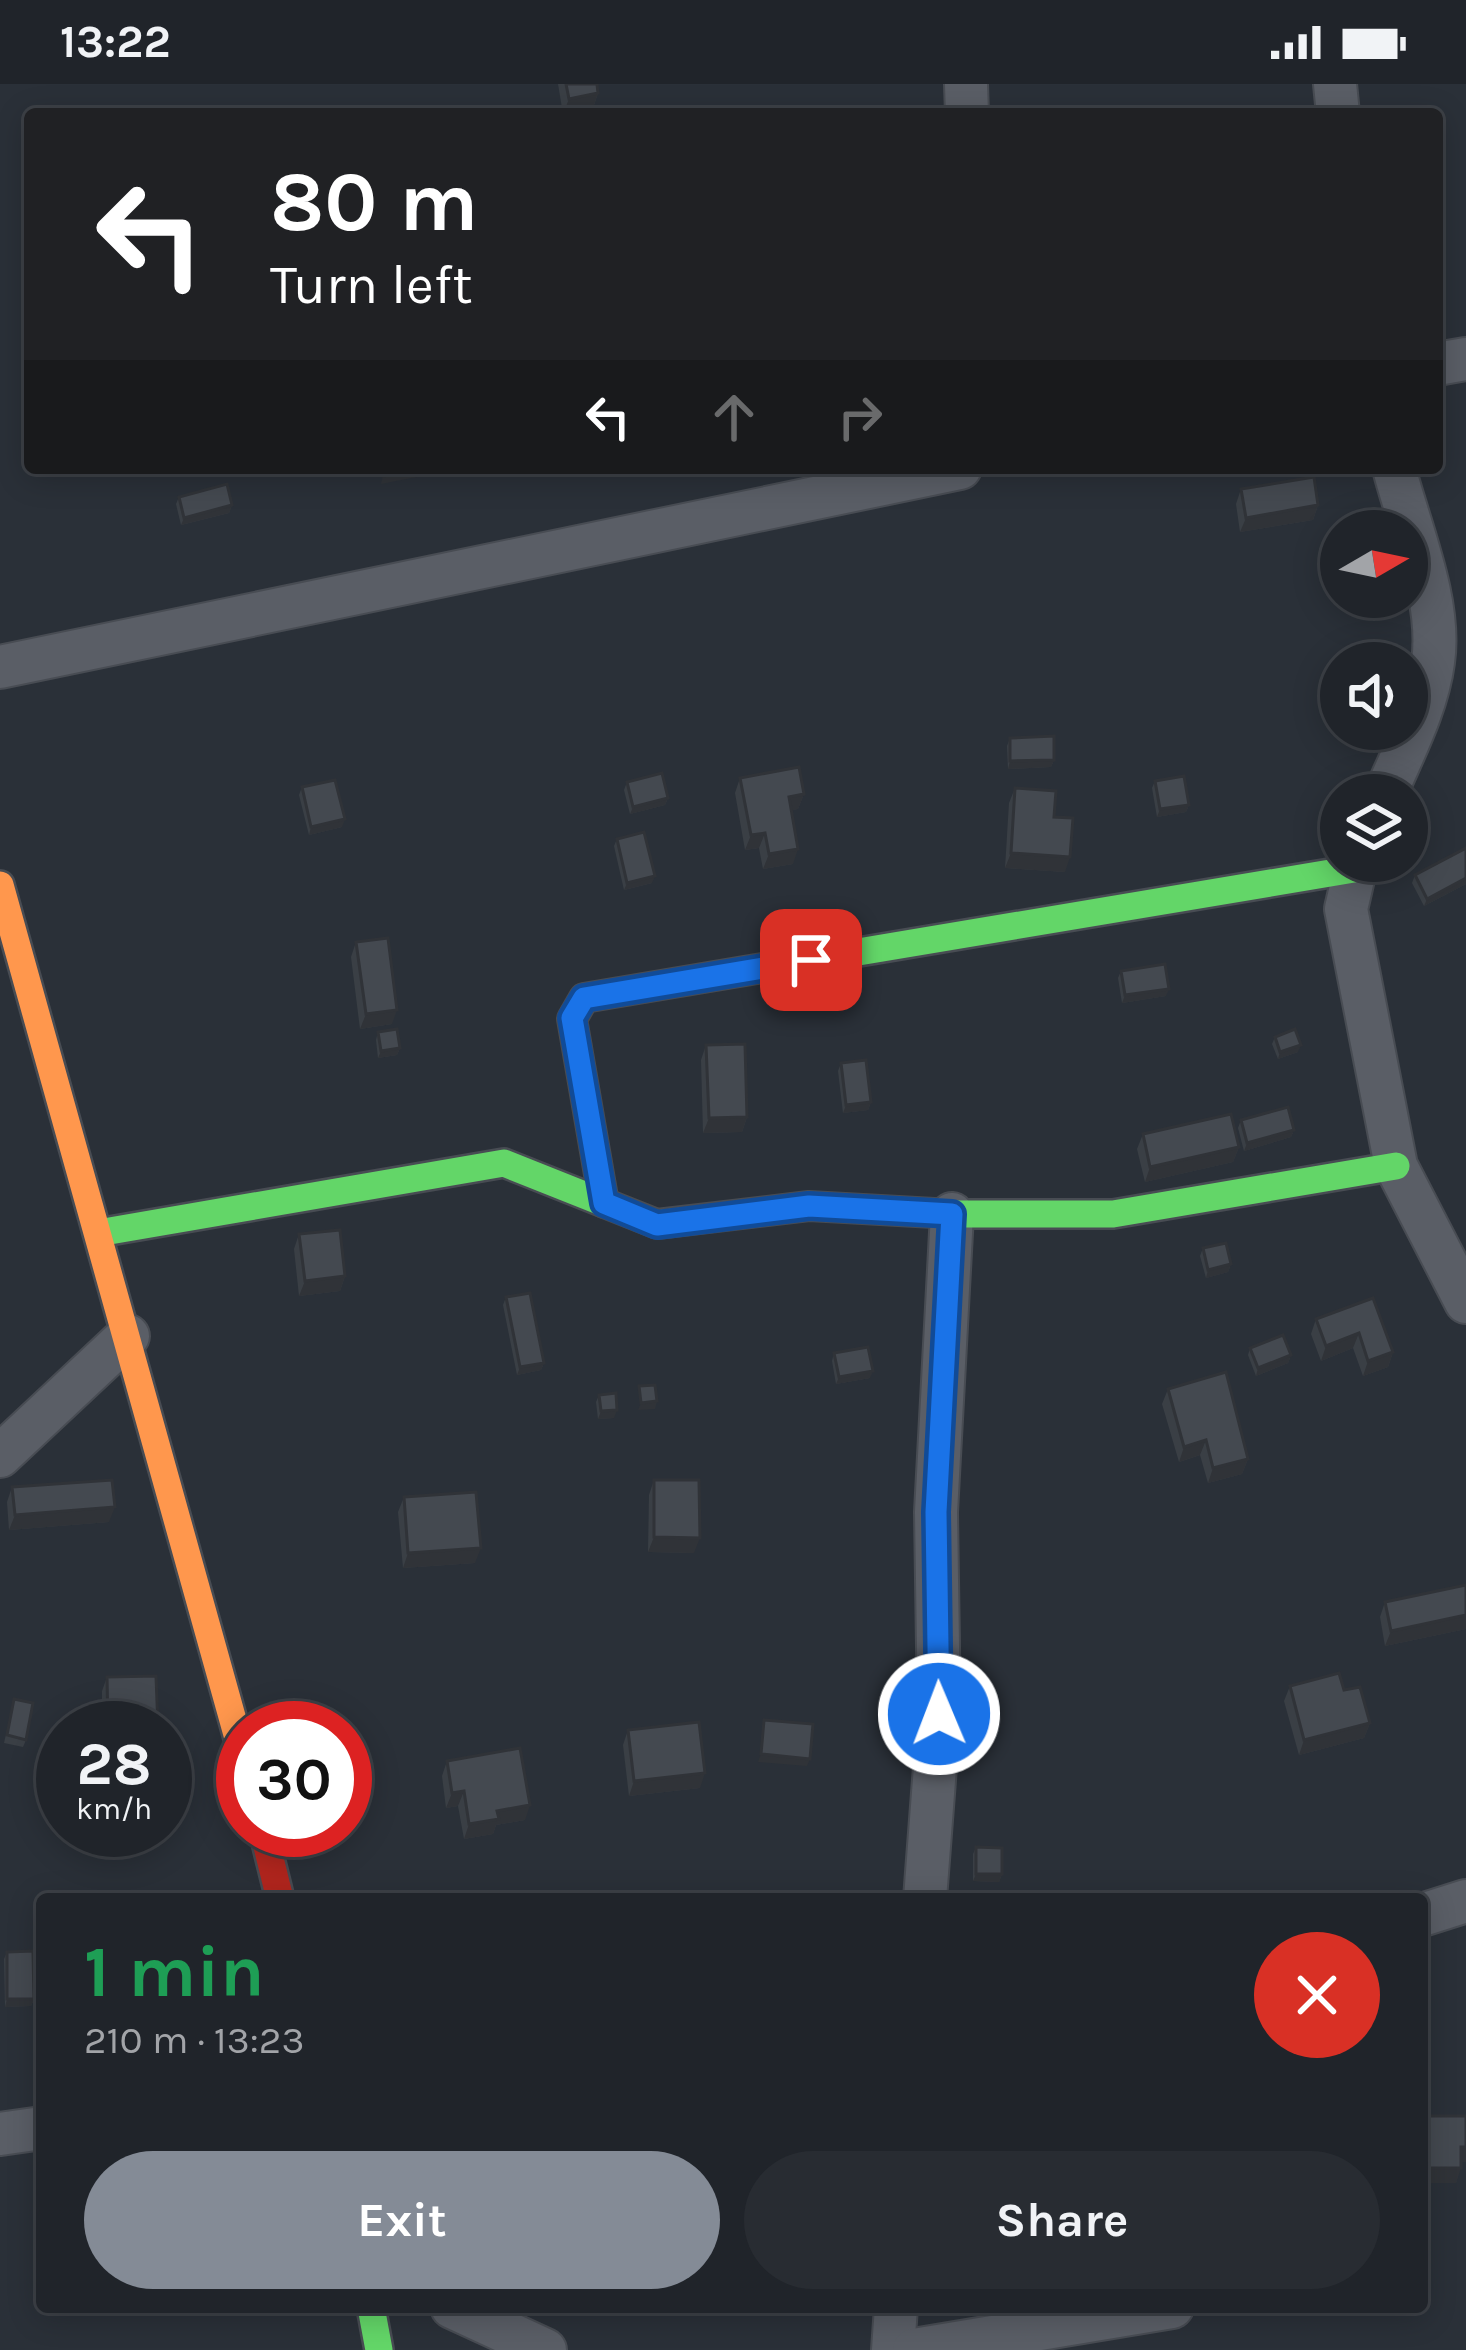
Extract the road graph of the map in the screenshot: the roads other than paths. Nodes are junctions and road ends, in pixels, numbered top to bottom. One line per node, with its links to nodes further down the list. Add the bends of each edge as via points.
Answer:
1 (834, 474): 4 (street)
2 (933, 474): 4 (street)
3 (1396, 474): 6 (street, via 1432,619 1434,658)
4 (800, 503): 5 (street)
5 (0, 667)
6 (1394, 774)
7 (1320, 871): 11 (street, via 584,998 572,1018)
8 (1352, 882): 10 (street, via 1346,909)
9 (0, 885): 13 (street)
10 (1396, 1166): 12 (street, via 1113,1214); 14 (street)
11 (604, 1203): 12 (street, via 657,1225 809,1206); 13 (street, via 504,1163)
12 (952, 1214): 20 (street)
13 (98, 1233): 15 (street)
14 (1466, 1302)
15 (128, 1336): 16 (street); 17 (street)
16 (0, 1456)
17 (228, 1701)
18 (270, 1857): 19 (street)
19 (279, 1893)
20 (926, 1893)
21 (1466, 1901): 22 (street)
22 (1428, 1913)
23 (36, 2129): 24 (street)
24 (0, 2134)
25 (372, 2313): 29 (street)
26 (465, 2313): 30 (street)
27 (896, 2313): 31 (street)
28 (1136, 2313): 32 (street)
29 (379, 2350)
30 (544, 2350)
31 (893, 2350)
32 (914, 2350)

